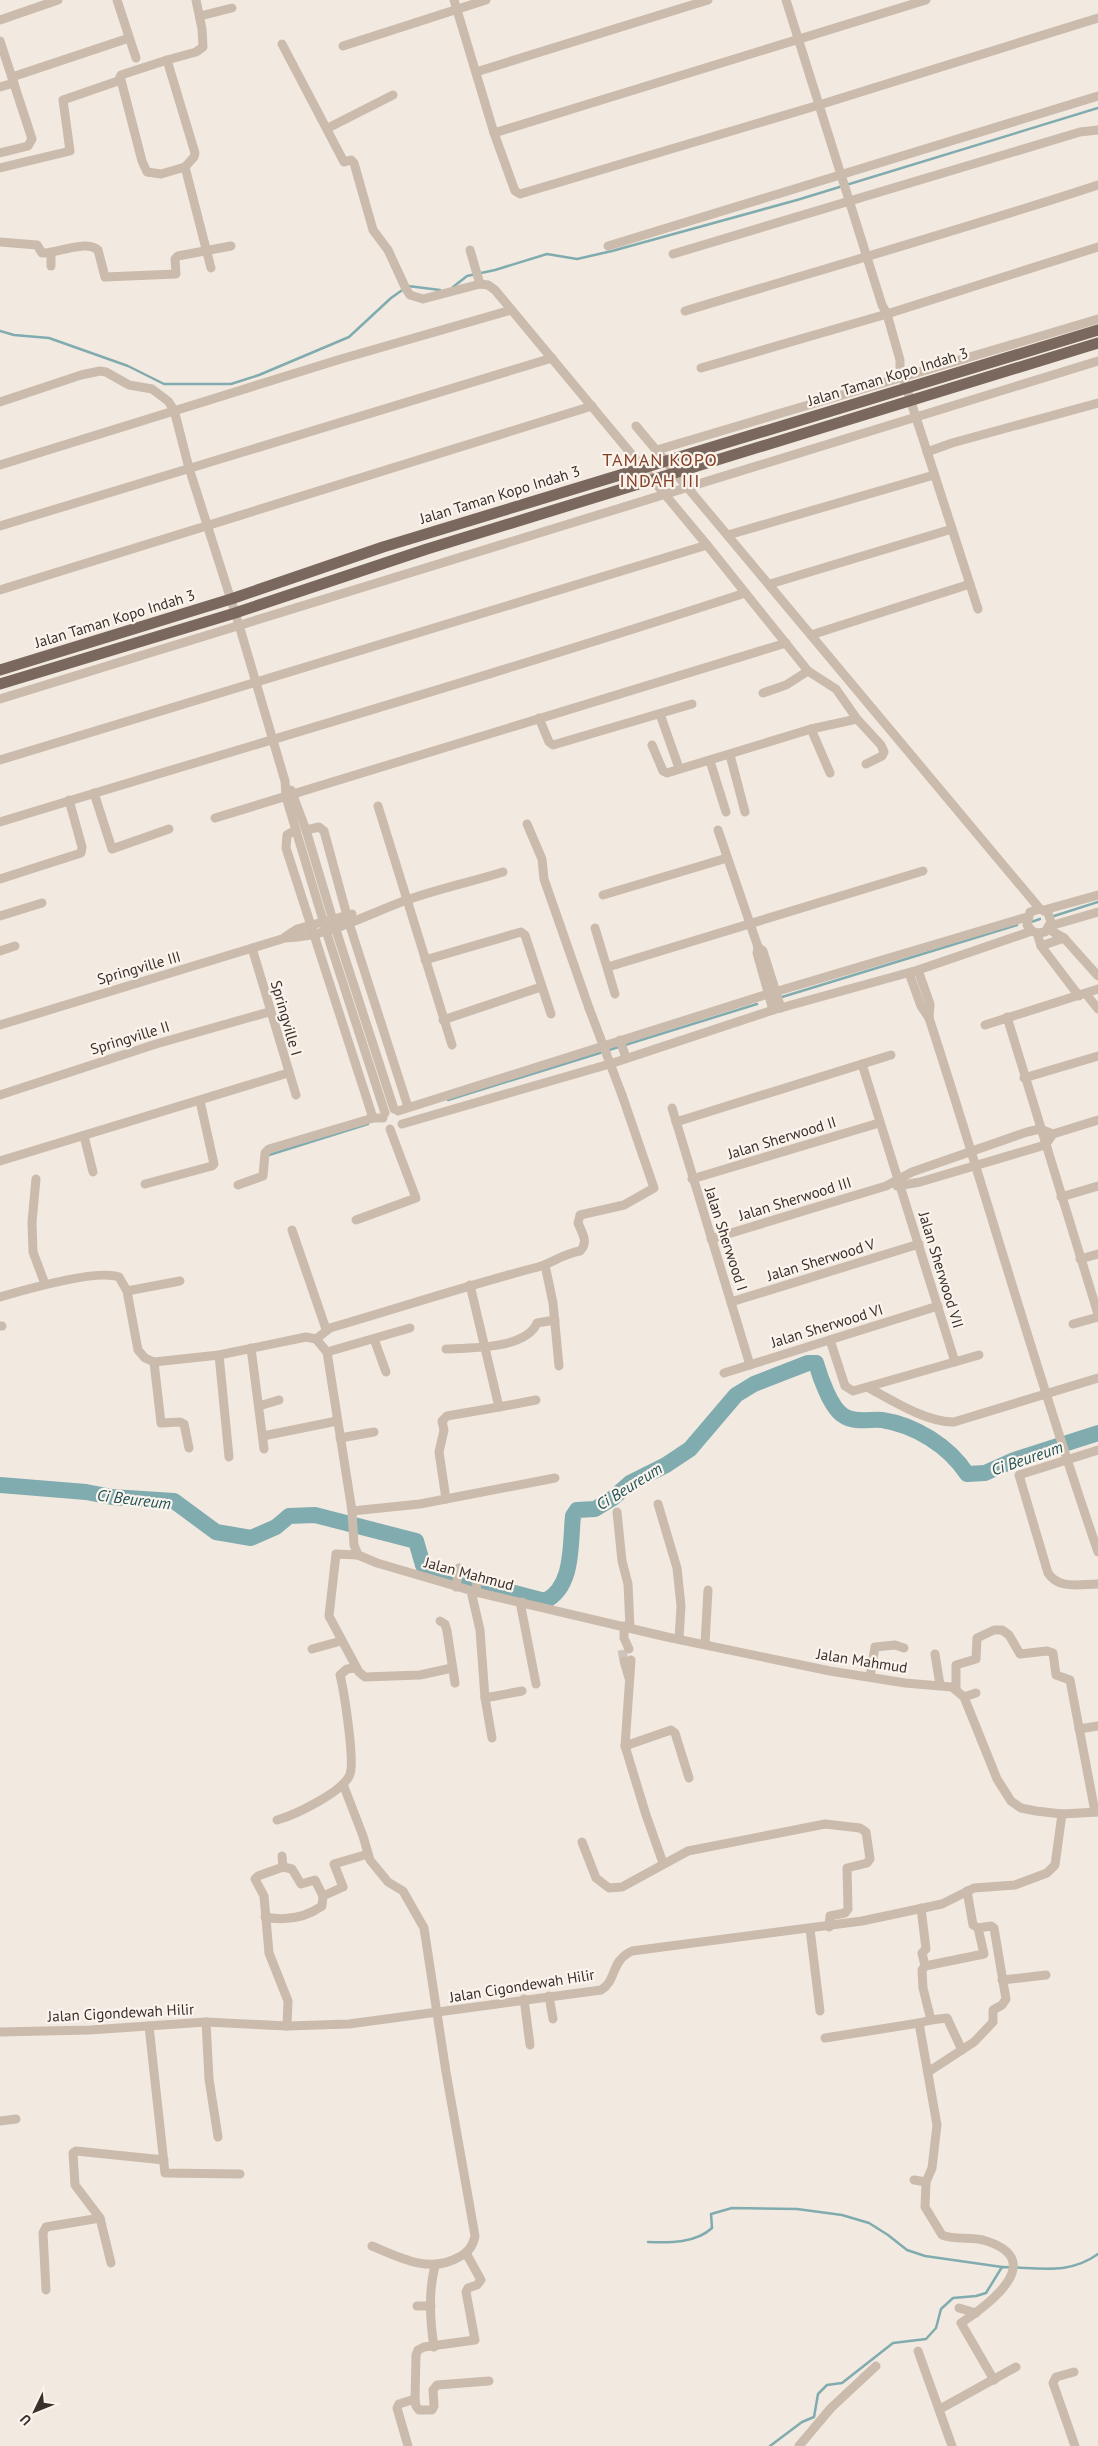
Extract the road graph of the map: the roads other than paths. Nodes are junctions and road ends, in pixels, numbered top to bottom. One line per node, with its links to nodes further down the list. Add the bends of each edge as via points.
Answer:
1 (58, 0): 12 (street)
2 (117, 0): 13 (street)
3 (196, 0): 10 (street)
4 (486, 0): 8 (street)
5 (708, 0): 20 (street)
6 (786, 0): 14 (street)
7 (926, 0): 14 (street)
8 (456, 4): 17 (street); 20 (street)
9 (232, 8): 10 (street)
10 (200, 16): 19 (street, via 204,42 201,50)
11 (1098, 18): 26 (street)
12 (0, 20)
13 (129, 38): 18 (street); 21 (street)
14 (798, 38): 26 (street); 29 (street)
15 (0, 41): 21 (street)
16 (282, 44): 27 (street)
17 (343, 46)
18 (136, 58)
19 (166, 60): 22 (street, via 122,75); 31 (street, via 195,153)
20 (476, 72): 29 (street)
21 (13, 80): 23 (street); 30 (street, via 32,142)
22 (120, 80): 31 (street, via 147,172 161,174); 32 (street, via 63,100 70,151)
23 (0, 87)
24 (393, 95): 27 (street)
25 (1098, 96): 33 (street)
26 (819, 105): 29 (street, via 520,194 515,190); 33 (street)
27 (328, 128): 47 (street, via 344,162 351,160 354,163 373,230 388,250 410,295 423,300)
28 (1098, 130): 35 (street, via 1080,132)
29 (494, 133)
30 (0, 153)
31 (185, 167): 41 (street)
32 (0, 168)
33 (842, 176): 35 (street); 38 (street)
34 (1098, 185): 44 (street, via 988,221)
35 (850, 199): 43 (street); 44 (street)
36 (0, 242): 42 (street, via 37,245 42,253)
37 (231, 246): 41 (street)
38 (608, 246)
39 (1098, 248): 50 (street)
40 (470, 250): 47 (street)
41 (207, 251): 42 (street, via 176,258 176,274 110,277 103,274 98,250 94,247); 46 (street)
42 (51, 253): 45 (street)
43 (673, 254)
44 (867, 255): 49 (street); 50 (street)
45 (51, 266)
46 (211, 268)
47 (479, 282): 48 (street, via 488,284)
48 (512, 310): 55 (street); 63 (street)
49 (685, 311)
50 (885, 315): 57 (street); 58 (street)
51 (1098, 319): 53 (street)
52 (1098, 330): 53 (main road, Jalan Taman Kopo Indah 3)
53 (1044, 340): 58 (street); 59 (main road, Jalan Taman Kopo Indah 3)
54 (1098, 343): 59 (main road, Jalan Taman Kopo Indah 3)
55 (552, 358): 62 (street); 71 (street)
56 (1098, 361): 64 (street)
57 (701, 368)
58 (903, 376): 59 (street); 66 (street)
59 (908, 394): 64 (street); 68 (main road, Jalan Taman Kopo Indah 3); 72 (main road, Jalan Taman Kopo Indah 3)
60 (0, 402): 63 (street, via 100,371 129,386 152,389)
61 (1098, 403): 67 (street)
62 (592, 406): 70 (street); 77 (street)
63 (174, 410): 69 (street); 71 (street)
64 (915, 416): 67 (street); 75 (street)
65 (636, 426): 66 (street)
66 (657, 450): 68 (street)
67 (927, 452): 73 (street)
68 (665, 460): 70 (main road, Jalan Taman Kopo Indah 3); 72 (street)
69 (0, 465)
70 (642, 467): 74 (street); 88 (main road, Jalan Taman Kopo Indah 3, via 383,547)
71 (189, 468): 77 (street); 78 (street)
72 (677, 473): 74 (main road, Jalan Taman Kopo Indah 3); 75 (street)
73 (934, 475): 79 (street); 80 (street)
74 (653, 480): 76 (street); 82 (main road, Jalan Taman Kopo Indah 3)
75 (689, 487): 76 (street); 80 (street)
76 (666, 494): 81 (street); 83 (street)
77 (207, 525): 86 (street); 88 (street)
78 (0, 526)
79 (952, 529): 84 (street); 85 (street)
80 (728, 535): 84 (street)
81 (707, 545): 87 (street); 99 (street)
82 (427, 549): 83 (street); 90 (main road, Jalan Taman Kopo Indah 3)
83 (431, 566): 91 (street)
84 (770, 584): 92 (street)
85 (970, 584): 89 (street); 92 (street)
86 (0, 590)
87 (745, 593): 93 (street); 109 (street)
88 (231, 599): 90 (street); 96 (main road, Jalan Taman Kopo Indah 3)
89 (978, 609)
90 (235, 613): 91 (street); 94 (main road, Jalan Taman Kopo Indah 3)
91 (239, 625): 95 (street); 99 (street)
92 (811, 635): 98 (street)
93 (786, 643): 97 (street); 106 (street)
94 (98, 654): 95 (street); 100 (main road, Jalan Taman Kopo Indah 3)
95 (103, 667): 103 (street)
96 (0, 670)
97 (808, 671): 101 (street); 102 (street)
98 (849, 681): 101 (street); 138 (street)
99 (256, 682): 109 (street); 112 (street)
100 (0, 684)
101 (836, 689): 107 (street)
102 (763, 694)
103 (0, 699)
104 (692, 704): 105 (street)
105 (660, 714): 106 (street, via 553,745); 115 (street)
106 (539, 718): 118 (street)
107 (857, 719): 108 (street); 114 (street, via 884,752 878,760)
108 (811, 729): 111 (street); 116 (street)
109 (273, 739): 117 (street); 118 (street)
110 (652, 745): 115 (street, via 664,772)
111 (730, 754): 113 (street); 122 (street)
112 (0, 760)
113 (710, 761): 115 (street); 121 (street)
114 (866, 764)
115 (679, 768)
116 (830, 773)
117 (94, 793): 119 (street); 126 (street, via 112,849)
118 (290, 796): 123 (street); 127 (street); 128 (street)
119 (69, 800): 124 (street); 133 (street, via 81,853)
120 (378, 806): 136 (street)
121 (726, 812)
122 (745, 812)
123 (215, 818)
124 (0, 822)
125 (527, 824): 214 (street, bridge, via 542,859 544,879 654,1188 624,1205 580,1215 578,1223 585,1246)
126 (169, 829)
127 (296, 830): 144 (street, via 287,835 286,848); 145 (street)
128 (306, 830): 142 (street, via 319,827 324,831); 145 (street)
129 (718, 830): 130 (street)
130 (727, 858): 134 (street); 143 (street)
131 (923, 871): 143 (street)
132 (503, 872): 136 (street)
133 (0, 879)
134 (603, 895)
135 (1098, 895): 138 (street)
136 (407, 900): 142 (street); 156 (street)
137 (42, 903): 140 (street)
138 (1039, 910): 141 (street); 147 (street, via 1050,917)
139 (1098, 912): 147 (street)
140 (0, 916)
141 (1027, 917): 148 (street, via 1027,925); 162 (street)
142 (348, 919): 145 (street); 184 (street)
143 (750, 923): 157 (street); 162 (street, via 758,947 756,953)
144 (310, 924): 145 (street); 149 (street); 150 (street)
145 (329, 925): 149 (street); 186 (street)
146 (595, 928): 157 (street)
147 (1049, 928): 148 (street); 151 (street)
148 (1034, 932): 153 (street); 158 (street)
149 (312, 934): 150 (street); 187 (street)
150 (285, 938): 154 (street, Springville III)
151 (1064, 938): 153 (street); 159 (street)
152 (15, 946): 155 (street)
153 (1041, 946): 164 (street)
154 (252, 948): 167 (street, Springville I); 171 (street, Springville III)
155 (0, 951)
156 (425, 960): 160 (street, via 521,932 525,935); 170 (street)
157 (608, 967): 163 (street)
158 (914, 971): 165 (street); 197 (street, via 930,1004 929,1018)
159 (1098, 976)
160 (541, 987): 168 (street); 170 (street)
161 (1098, 989): 164 (street)
162 (772, 992): 165 (street); 173 (street)
163 (616, 994)
164 (1082, 995): 166 (street); 169 (street)
165 (777, 1009): 177 (street)
166 (1098, 1009)
167 (269, 1012): 179 (street, Springville I); 181 (street, Springville II)
168 (551, 1014)
169 (1007, 1017): 172 (street); 180 (street)
170 (443, 1020): 174 (street)
171 (0, 1025)
172 (985, 1025)
173 (620, 1042): 177 (street); 184 (street)
174 (452, 1045)
175 (891, 1055): 178 (street)
176 (1098, 1056): 180 (street)
177 (625, 1057): 191 (street)
178 (862, 1064): 189 (street); 190 (street)
179 (288, 1073): 182 (street, Springville I); 183 (street)
180 (1024, 1078): 193 (street)
181 (0, 1095)
182 (296, 1095)
183 (200, 1101): 195 (street); 204 (street, via 214,1164)
184 (408, 1107): 186 (street)
185 (672, 1108): 189 (street, Jalan Sherwood I)
186 (390, 1113): 187 (street); 191 (street, via 403,1117); 192 (street, via 384,1125)
187 (372, 1118): 205 (street, via 269,1149 265,1153 263,1176)
188 (1098, 1120): 194 (street)
189 (676, 1122): 201 (street, Jalan Sherwood I)
190 (879, 1123): 201 (street, Jalan Sherwood II); 203 (street)
191 (402, 1124): 192 (street, via 397,1129)
192 (390, 1129): 208 (street, via 416,1198)
193 (1040, 1129): 194 (street); 196 (street); 197 (street)
194 (1053, 1134): 196 (street)
195 (84, 1136): 198 (street); 200 (street)
196 (1045, 1145): 199 (street); 207 (street)
197 (972, 1150): 199 (street); 203 (street)
198 (0, 1161)
199 (976, 1166): 203 (street); 244 (street)
200 (93, 1172)
201 (692, 1178): 210 (street, Jalan Sherwood I)
202 (36, 1179): 216 (street, via 33,1252)
203 (900, 1182): 210 (street, Jalan Sherwood III); 211 (street, Jalan Sherwood VII)
204 (145, 1184)
205 (238, 1185)
206 (1098, 1186): 207 (street)
207 (1061, 1197): 213 (street)
208 (356, 1220)
209 (292, 1230): 226 (street)
210 (711, 1239): 220 (street, Jalan Sherwood I)
211 (918, 1244): 220 (street, Jalan Sherwood V); 221 (street, Jalan Sherwood VII)
212 (1098, 1254): 213 (street)
213 (1080, 1259): 222 (street)
214 (545, 1265): 217 (street); 223 (street)
215 (180, 1280): 218 (street)
216 (45, 1284): 218 (street, via 111,1275 122,1279); 219 (street)
217 (470, 1285): 226 (street); 230 (street)
218 (127, 1290): 236 (street, via 136,1346 142,1356)
219 (0, 1297)
220 (731, 1302): 238 (street, Jalan Sherwood I)
221 (938, 1306): 229 (street, Jalan Sherwood VI); 237 (street, Jalan Sherwood VII)
222 (1098, 1316): 224 (street)
223 (555, 1320): 230 (street, via 537,1323 526,1337); 239 (street)
224 (1073, 1324)
225 (410, 1328): 228 (street)
226 (326, 1329): 227 (street)
227 (316, 1339): 231 (street, via 306,1337); 233 (street)
228 (374, 1339): 233 (street); 240 (street)
229 (830, 1340): 238 (street, Jalan Sherwood VI); 243 (street, via 845,1386 853,1391)
230 (484, 1347): 232 (street); 248 (street)
231 (252, 1348): 234 (street); 247 (street)
232 (446, 1349)
233 (327, 1352): 249 (street)
234 (220, 1355): 236 (street); 257 (street)
235 (979, 1355): 237 (street)
236 (154, 1362): 253 (street, via 161,1423 184,1424)
237 (955, 1362): 243 (street)
238 (750, 1365): 241 (street, Jalan Sherwood VI)
239 (559, 1366)
240 (386, 1372)
241 (724, 1373)
242 (1098, 1378): 244 (street)
243 (869, 1388): 244 (street, via 945,1422)
244 (1046, 1394): 256 (street)
245 (280, 1400): 247 (street)
246 (536, 1400): 248 (street)
247 (259, 1406): 251 (street)
248 (498, 1408): 259 (street, via 447,1416 442,1421 444,1430 439,1452)
249 (338, 1421): 251 (street); 252 (street)
250 (374, 1432): 252 (street)
251 (263, 1436): 254 (street)
252 (340, 1438): 262 (street)
253 (189, 1448)
254 (264, 1449)
255 (1098, 1450): 256 (street)
256 (1064, 1455): 263 (street); 265 (street, via 1019,1475 1048,1573 1053,1580 1060,1584)
257 (229, 1457)
258 (555, 1478): 259 (street)
259 (446, 1499): 262 (street)
260 (658, 1504): 271 (street, via 677,1568 681,1606)
261 (617, 1512): 270 (street, via 628,1584)
262 (352, 1513): 264 (street)
263 (1098, 1552)
264 (358, 1555): 266 (street, Jalan Mahmud, via 378,1563 457,1577); 272 (street, via 336,1554 329,1616)
265 (1098, 1584)
266 (475, 1587): 268 (street, Jalan Mahmud); 289 (street)
267 (708, 1590): 273 (street)
268 (522, 1602): 270 (street, Jalan Mahmud); 283 (street)
269 (440, 1621): 280 (street, via 447,1630)
270 (627, 1627): 271 (street, Jalan Mahmud); 276 (street)
271 (679, 1639): 273 (street, Jalan Mahmud)
272 (341, 1640): 275 (street); 279 (street)
273 (704, 1644): 281 (street, Jalan Mahmud)
274 (904, 1648): 281 (street, via 895,1645 875,1647)
275 (312, 1649)
276 (625, 1649)
277 (935, 1654): 284 (street)
278 (627, 1661): 293 (street)
279 (356, 1668): 280 (street, via 365,1677 420,1675); 295 (street, via 340,1675 346,1701 351,1767)
280 (452, 1668): 282 (street)
281 (870, 1677): 284 (street, Jalan Mahmud)
282 (455, 1683)
283 (536, 1684)
284 (940, 1685): 285 (street, Jalan Mahmud)
285 (956, 1688): 288 (street); 291 (street, via 956,1665 976,1659 976,1638 1002,1630 1009,1635 1020,1654 1053,1653 1056,1675 1070,1680)
286 (522, 1691): 289 (street)
287 (976, 1693): 288 (street)
288 (964, 1697): 297 (street, via 1004,1794 1021,1808)
289 (485, 1698): 292 (street)
290 (1098, 1726): 291 (street)
291 (1079, 1729): 296 (street)
292 (492, 1738)
293 (625, 1746): 294 (street, via 671,1730); 302 (street)
294 (689, 1778)
295 (343, 1784): 298 (street, via 296,1814); 300 (street)
296 (1096, 1812): 297 (street)
297 (1062, 1814): 304 (street, Jalan Cigondewah Hilir, via 1057,1862 1049,1872 1015,1885)
298 (277, 1820)
299 (582, 1842): 302 (street, via 596,1878 609,1888 622,1887)
300 (368, 1854): 305 (street, via 334,1864 343,1887); 317 (street, via 388,1882 403,1891 424,1928)
301 (282, 1856): 303 (street)
302 (663, 1863): 308 (street, via 688,1851 796,1829 825,1824 860,1828 868,1838 870,1859 867,1863 847,1868 848,1909 845,1913 830,1916)
303 (283, 1867): 305 (street, via 292,1869 301,1884 315,1880); 307 (street, via 255,1879 264,1896)
304 (967, 1891): 306 (street, Jalan Cigondewah Hilir, via 942,1904); 309 (street, via 971,1922)
305 (323, 1896): 307 (street, via 322,1906 307,1915 278,1920)
306 (921, 1908): 308 (street, Jalan Cigondewah Hilir); 311 (street, via 926,1944 922,1954)
307 (265, 1917): 323 (street, via 269,1953 288,2001)
308 (829, 1927): 310 (street, Jalan Cigondewah Hilir)
309 (978, 1928): 311 (street, via 984,1954); 313 (street, via 994,1928)
310 (810, 1929): 314 (street, Jalan Cigondewah Hilir, via 632,1951 618,1961 605,1988); 316 (street)
311 (925, 1966): 319 (street, via 922,1988)
312 (1046, 1975): 313 (street)
313 (1002, 1980): 327 (street, via 1005,2002 993,2010 993,2022 989,2027)
314 (549, 1996): 315 (street, Jalan Cigondewah Hilir); 318 (street)
315 (524, 1999): 317 (street, Jalan Cigondewah Hilir); 326 (street)
316 (820, 2011)
317 (438, 2013): 323 (street, Jalan Cigondewah Hilir, via 349,2024); 338 (street, via 475,2236)
318 (552, 2019)
319 (931, 2020): 321 (street); 327 (street, via 947,2018)
320 (206, 2022): 322 (street, Jalan Cigondewah Hilir); 323 (street, Jalan Cigondewah Hilir); 331 (street, via 209,2079)
321 (919, 2023): 325 (street); 328 (street)
322 (149, 2026): 324 (street, Jalan Cigondewah Hilir); 332 (street)
323 (287, 2026)
324 (0, 2032)
325 (825, 2038)
326 (530, 2045)
327 (962, 2050): 328 (street)
328 (928, 2072): 335 (street, via 937,2125 933,2165)
329 (16, 2119): 330 (street)
330 (0, 2121)
331 (218, 2137)
332 (164, 2160): 333 (street, via 166,2174); 336 (street, via 74,2152 75,2185)
333 (240, 2174)
334 (914, 2180): 335 (street)
335 (926, 2182): 345 (street, via 925,2207 942,2235 990,2242 1008,2252 1013,2259 1013,2271 997,2296)
336 (100, 2218): 339 (street); 341 (street, via 46,2227 43,2233)
337 (372, 2246): 340 (street, via 406,2261)
338 (466, 2253): 340 (street); 346 (street, via 481,2280 466,2292 475,2340)
339 (111, 2263)
340 (435, 2266): 343 (street)
341 (46, 2290)
342 (417, 2306): 343 (street)
343 (431, 2306): 346 (street)
344 (959, 2308): 345 (street)
345 (976, 2313): 352 (street, via 961,2324)
346 (434, 2347): 353 (street, via 421,2348 416,2355)
347 (918, 2351): 354 (street)
348 (876, 2366): 356 (street, via 831,2408)
349 (1016, 2367): 352 (street)
350 (1074, 2372): 358 (street, via 1056,2377 1053,2383)
351 (489, 2380): 353 (street, via 437,2385 433,2390 432,2410 419,2410)
352 (994, 2380): 354 (street)
353 (415, 2399): 355 (street, via 399,2404 397,2408)
354 (940, 2410): 357 (street)
355 (408, 2446)
356 (799, 2446)
357 (952, 2446)
358 (1075, 2446)

